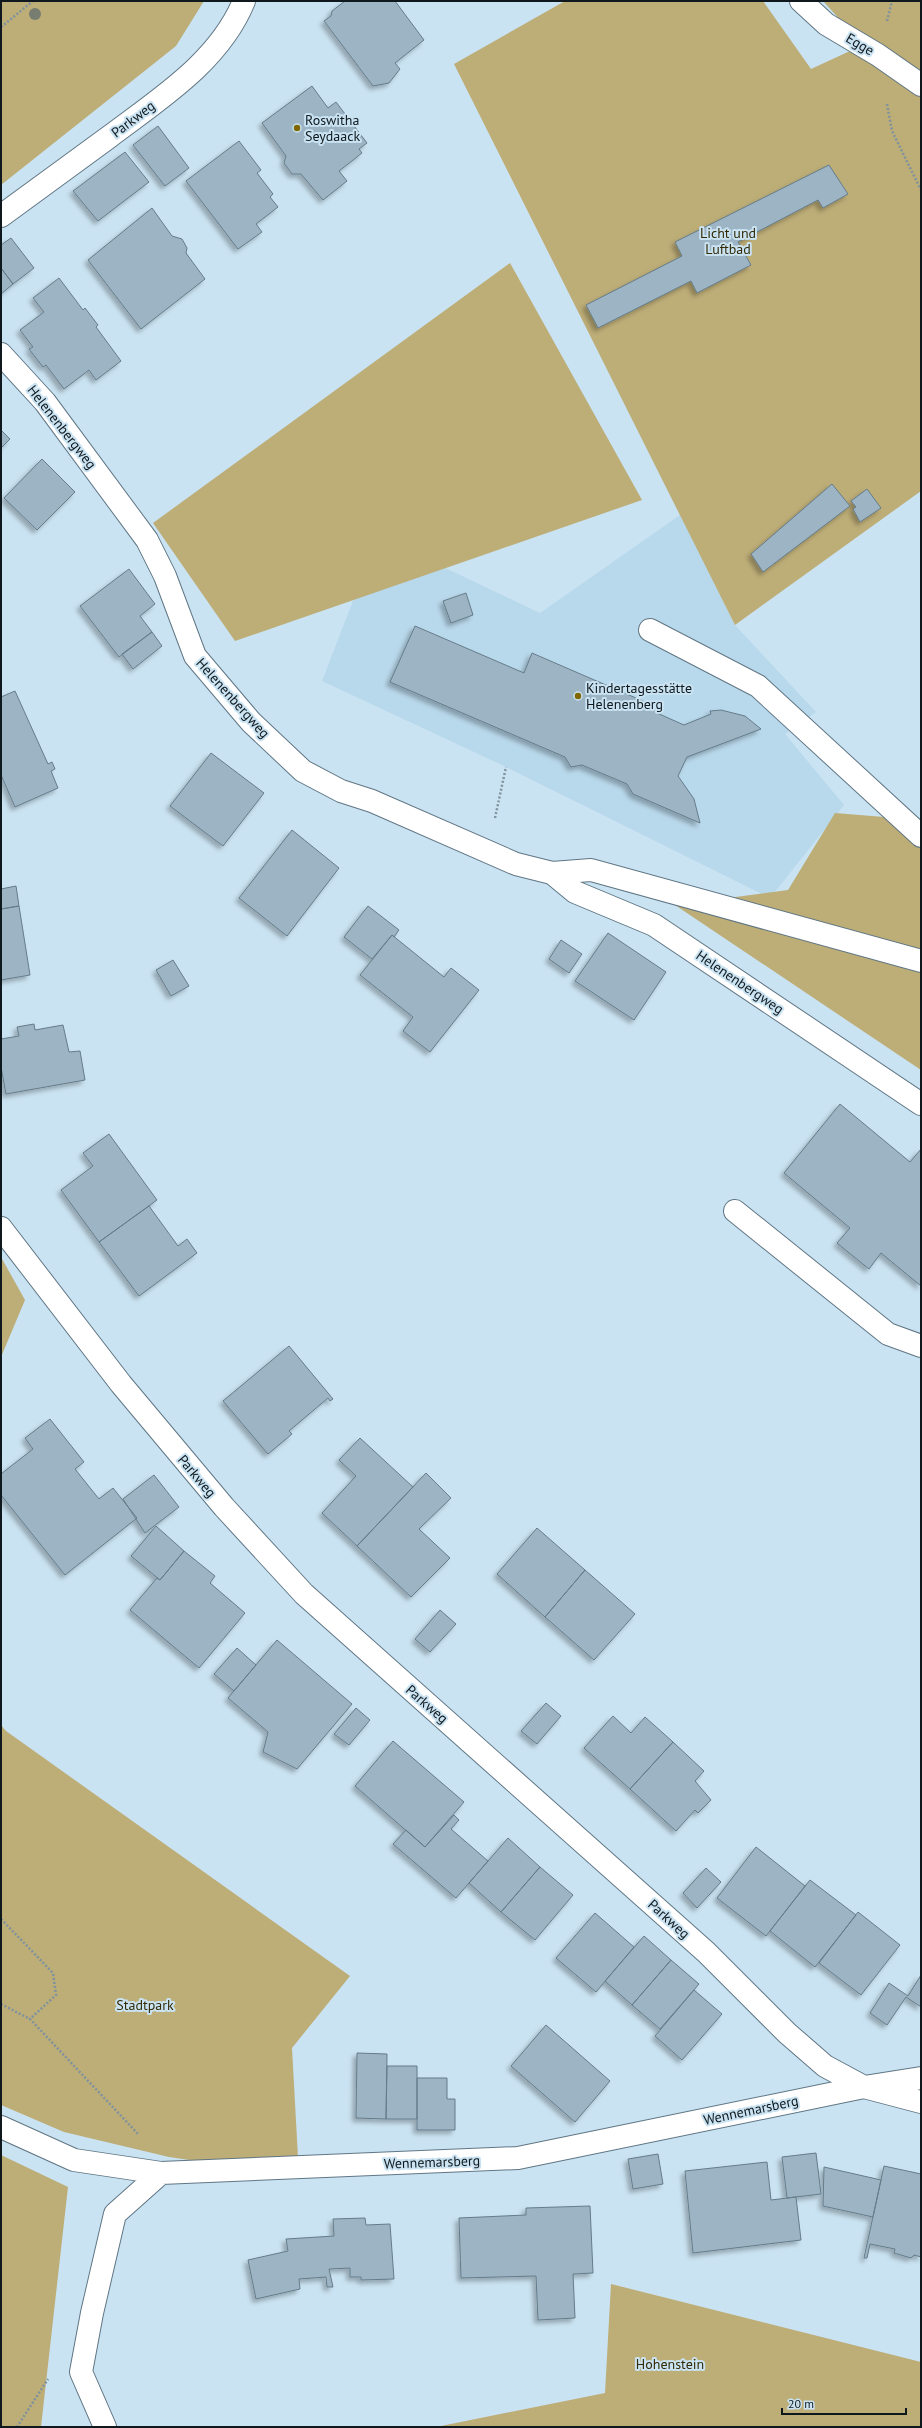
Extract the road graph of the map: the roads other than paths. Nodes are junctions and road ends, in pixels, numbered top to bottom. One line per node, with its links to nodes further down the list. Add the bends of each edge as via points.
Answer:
1 (244, 1): 4 (street, Parkweg, via 225,35 205,60 175,87)
2 (801, 1): 3 (street, Egge, via 826,24 878,55)
3 (921, 85)
4 (1, 216)
5 (1, 354): 8 (street, Helenenbergweg, via 45,402 147,540 165,576 195,656 251,722 303,771 341,791 372,801 516,864)
6 (650, 630): 7 (street, via 758,686)
7 (921, 836)
8 (552, 873): 9 (street, Helenenbergweg, via 591,870); 10 (street, Helenenbergweg, via 575,892 654,925 904,1090)
9 (921, 961)
10 (921, 1104)
11 (735, 1211): 13 (street, via 888,1334)
12 (1, 1228): 15 (street, Parkweg, via 141,1408 224,1507 304,1594 706,1952 787,2033 825,2066)
13 (921, 1346)
14 (921, 2078): 15 (street)
15 (864, 2087): 16 (street); 18 (street, Wennemarsberg, via 518,2158)
16 (921, 2102)
17 (1, 2127): 18 (street, Wennemarsberg, via 74,2160)
18 (161, 2173): 19 (street, via 115,2214 92,2312 81,2372)
19 (105, 2427)

